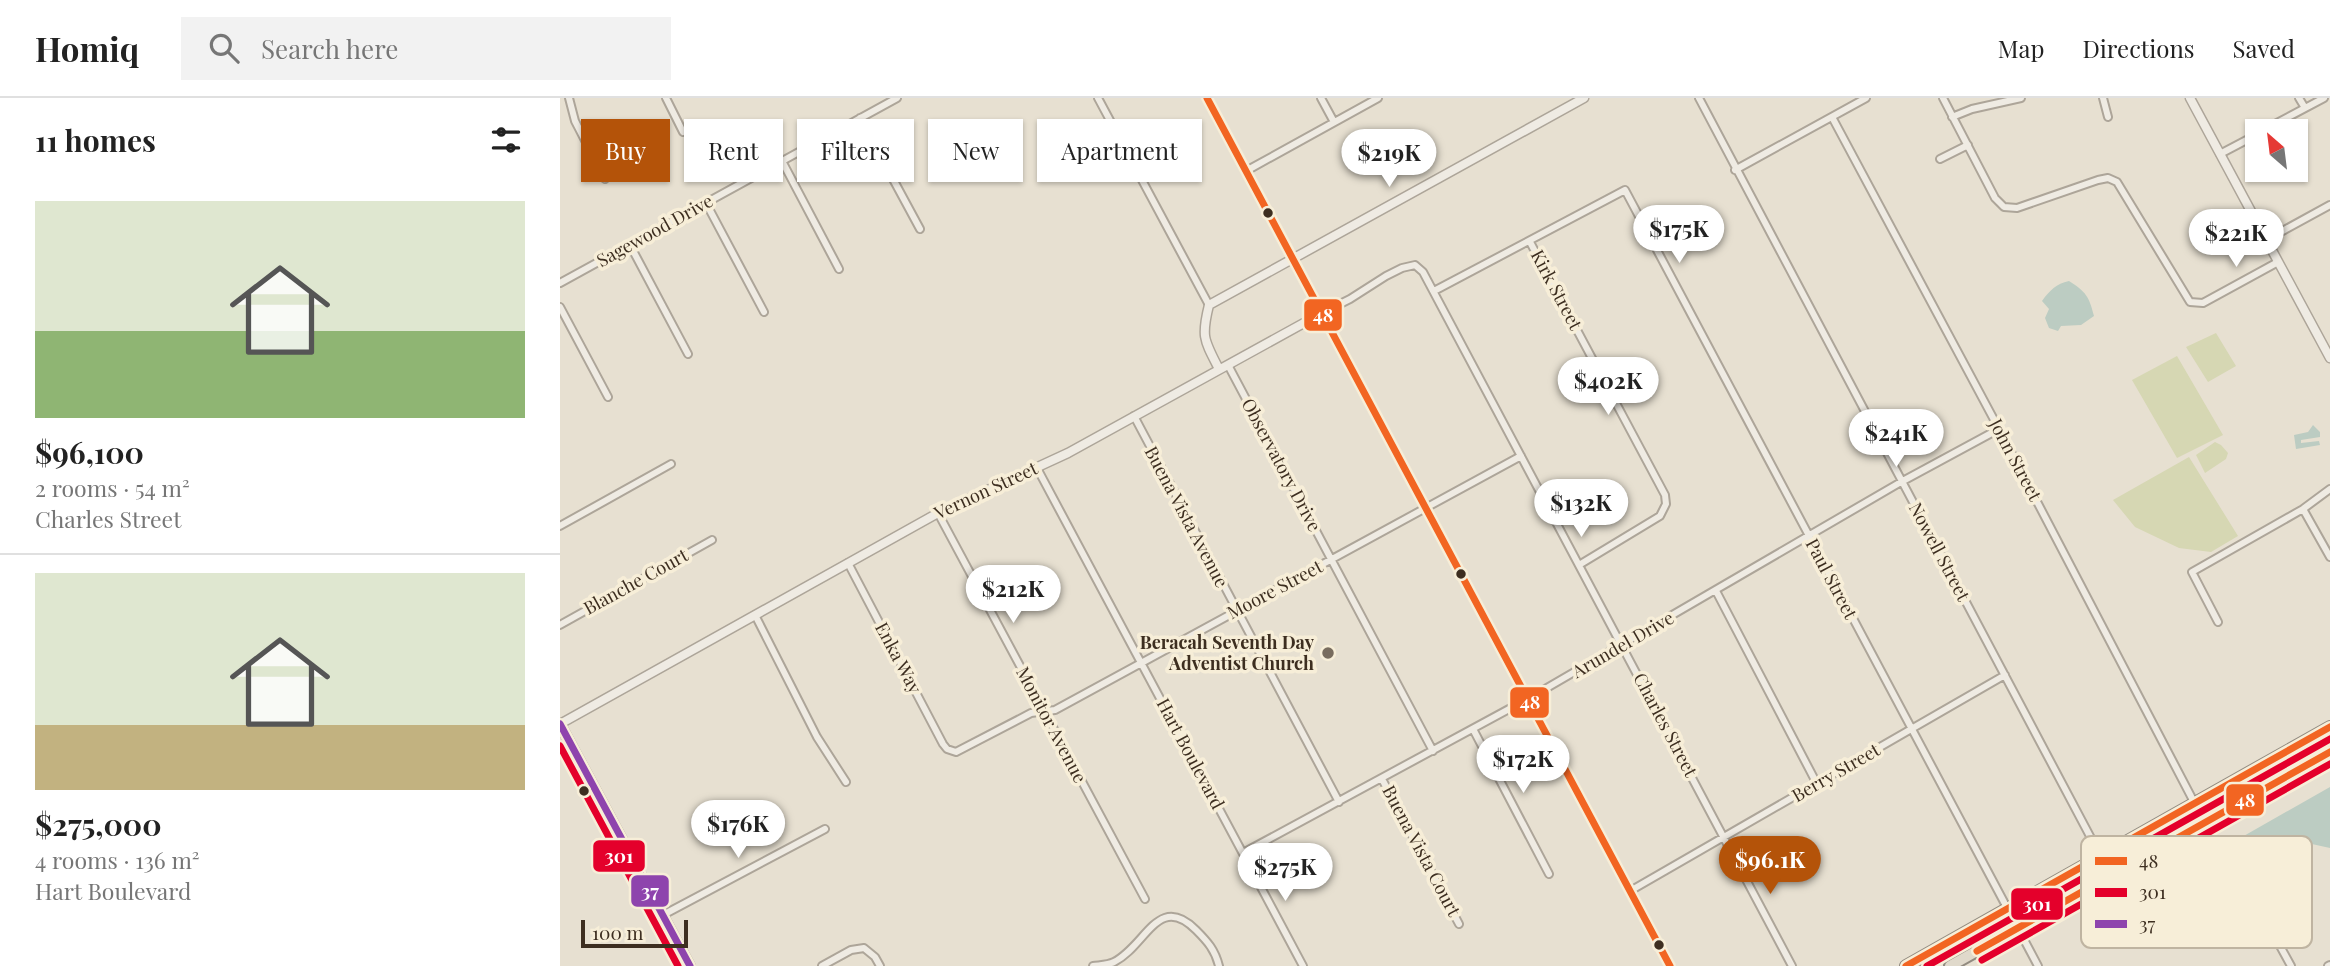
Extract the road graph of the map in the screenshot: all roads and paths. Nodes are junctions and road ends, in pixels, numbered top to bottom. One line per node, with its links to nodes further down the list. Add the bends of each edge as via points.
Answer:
1 (569, 98): 25 (street)
2 (666, 98): 24 (street)
3 (898, 98): 21 (street, Sagewood Drive)
4 (1098, 98): 47 (street)
5 (1207, 98): 33 (street)
6 (1321, 98): 23 (street)
7 (1378, 98): 23 (street)
8 (1584, 98): 41 (street)
9 (1699, 98): 32 (street, Nowell Street)
10 (1866, 98): 18 (street)
11 (1943, 98): 19 (street)
12 (2021, 98): 19 (street)
13 (2103, 98): 20 (street)
14 (2190, 98): 28 (street)
15 (2299, 98): 17 (street)
16 (2324, 98): 17 (street)
17 (2305, 108): 22 (street)
18 (1832, 117): 32 (street); 57 (street, John Street)
19 (1952, 117): 27 (street)
20 (2108, 117)
21 (860, 118): 30 (street, Sagewood Drive); 37 (street)
22 (2284, 119)
23 (1334, 122): 33 (street)
24 (683, 132)
25 (581, 133)
26 (2245, 140): 28 (street)
27 (1968, 145): 29 (street); 42 (street, via 2004,207 2017,208 2098,180 2117,182 2185,297 2194,303 2206,301)
28 (2220, 154): 38 (street)
29 (1940, 159)
30 (783, 160)
31 (783, 163): 44 (street)
32 (1735, 170): 61 (street, Nowell Street)
33 (1246, 171): 41 (street)
34 (744, 182): 35 (street, Sagewood Drive)
35 (706, 203): 40 (street, Sagewood Drive); 49 (street)
36 (2330, 205): 38 (street)
37 (920, 229)
38 (2266, 240): 42 (street)
39 (1530, 242): 46 (street); 67 (street, Paul Street, via 1625,190); 72 (street, Kirk Street, via 1665,495 1660,516)
40 (630, 244): 45 (street, Sagewood Drive); 51 (street)
41 (1293, 259): 47 (street); 50 (street)
42 (2278, 261): 52 (street)
43 (1415, 265): 46 (street, Charles Street); 50 (street, Vernon Street)
44 (839, 269)
45 (560, 283)
46 (1434, 291): 58 (street, Charles Street)
47 (1209, 305): 54 (street, via 1204,339)
48 (560, 307): 55 (street)
49 (764, 312)
50 (1322, 313): 53 (street, Vernon Street); 63 (street)
51 (688, 354)
52 (2330, 358)
53 (1227, 365): 54 (street, Vernon Street); 70 (street, Observatory Drive)
54 (1219, 369): 56 (street, Vernon Street)
55 (608, 397)
56 (1134, 416): 60 (street, Vernon Street); 74 (street, Buena Vista Avenue)
57 (1999, 429): 61 (street, Arundel Drive); 95 (street, John Street)
58 (1521, 456): 63 (street, Moore Street); 72 (street, Charles Street)
59 (671, 464): 66 (street)
60 (1037, 468): 65 (street, Vernon Street); 79 (street, Hart Boulevard)
61 (1901, 482): 67 (street, Arundel Drive); 80 (street, Nowell Street)
62 (2330, 489): 64 (street)
63 (1426, 508): 70 (street, Moore Street); 81 (street)
64 (2303, 509): 69 (street); 76 (street, via 2192,572)
65 (938, 513): 71 (street, Vernon Street); 82 (street, Monitor Avenue)
66 (560, 526)
67 (1808, 536): 73 (street, Arundel Drive); 86 (street, Paul Street)
68 (712, 540): 77 (street, Blanche Court)
69 (2330, 557)
70 (1331, 560): 74 (street, Moore Street); 87 (street, Observatory Drive)
71 (848, 563): 75 (street, Vernon Street); 88 (street, Enka Way)
72 (1579, 565): 78 (street, Charles Street)
73 (1716, 591): 78 (street, Arundel Drive); 93 (street)
74 (1236, 611): 79 (street, Moore Street); 94 (street, Buena Vista Avenue)
75 (755, 615): 83 (street, Vernon Street); 92 (street, via 817,737)
76 (2218, 622)
77 (560, 625)
78 (1622, 646): 81 (street, Arundel Drive); 102 (street, Charles Street)
79 (1141, 662): 82 (street, Moore Street); 103 (street, Hart Boulevard)
80 (2005, 675): 86 (street, Berry Street); 98 (street, Nowell Street)
81 (1528, 699): 85 (street, Arundel Drive); 106 (street)
82 (1044, 712): 88 (street, Moore Street, via 1031,713); 108 (street, Monitor Avenue)
83 (560, 724): 110 (main road)
84 (2330, 727): 90 (highway)
85 (1473, 729): 87 (street, Arundel Drive); 105 (street)
86 (1911, 730): 93 (street, Berry Street); 109 (street, Paul Street)
87 (1433, 751): 91 (street, Arundel Drive)
88 (951, 752)
89 (2330, 752): 96 (highway)
90 (2248, 774): 95 (highway); 96 (highway, via 2210,808)
91 (1382, 779): 94 (street, Arundel Drive); 111 (street, Buena Vista Court)
92 (846, 782)
93 (1817, 784): 102 (street, Berry Street)
94 (1339, 802): 103 (street, Arundel Drive)
95 (2195, 804): 99 (highway); 100 (highway, via 2194,813)
96 (2206, 822): 101 (highway)
97 (825, 829): 110 (street)
98 (2090, 836)
99 (2138, 836)
100 (2169, 836)
101 (2181, 836)
102 (1725, 838): 106 (street, Berry Street); 121 (street, Charles Street)
103 (1242, 853): 119 (street, Hart Boulevard)
104 (2081, 868): 109 (highway)
105 (1549, 874)
106 (1630, 891): 120 (street)
107 (2081, 893): 112 (highway)
108 (1144, 899)
109 (2007, 909): 112 (street, Paul Street); 122 (highway)
110 (663, 915): 114 (main road)
111 (1459, 924)
112 (2017, 929): 123 (highway); 124 (street, Paul Street)
113 (2281, 948): 125 (street)
114 (690, 966)
115 (822, 966): 116 (street, via 864,948)
116 (880, 966)
117 (1093, 966): 118 (street, via 1113,963 1160,920 1177,916 1213,946)
118 (1219, 966)
119 (1303, 966)
120 (1670, 966)
121 (1792, 966)
122 (1906, 966)
123 (1950, 966)
124 (2038, 966)
125 (2291, 966)

